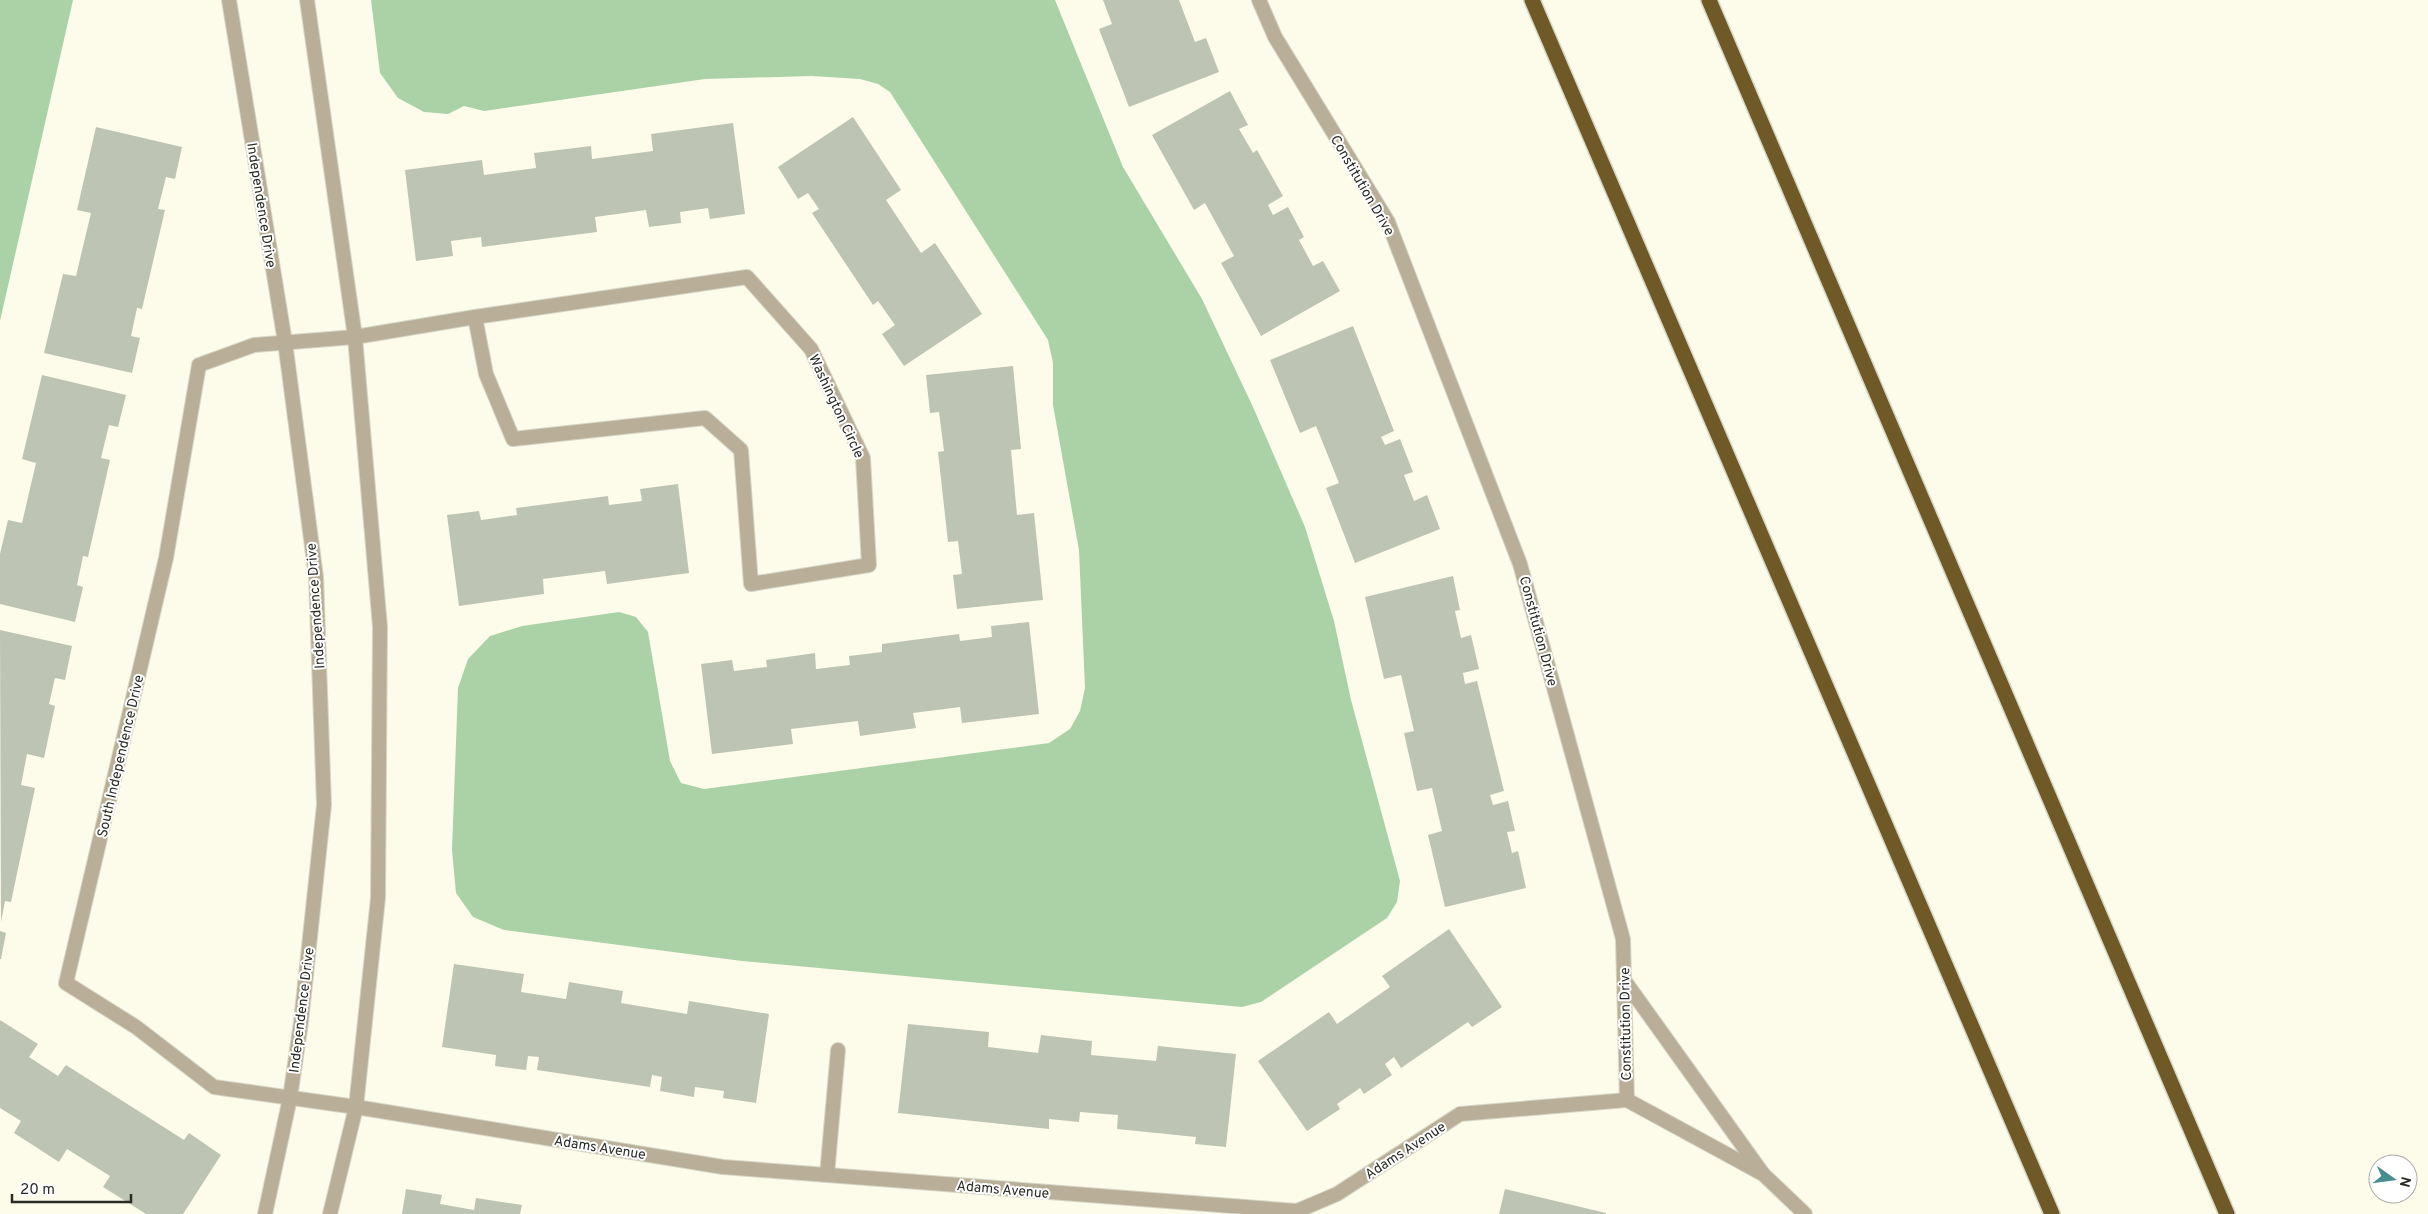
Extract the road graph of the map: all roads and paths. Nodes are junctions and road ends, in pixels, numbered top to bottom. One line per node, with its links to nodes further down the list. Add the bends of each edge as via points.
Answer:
1 (228, 0): 8 (street, Independence Drive)
2 (307, 0): 7 (street)
3 (1258, 0): 9 (street, Constitution Drive, via 1275,37 1388,222 1520,564 1623,940)
4 (1532, 0): 20 (highway)
5 (1709, 0): 21 (highway)
6 (475, 317): 6 (street, Washington Circle, via 747,277 811,348 863,458 870,565 750,584 740,450 705,418 513,440 486,374); 7 (street, South Independence Drive)
7 (354, 337): 8 (street, South Independence Drive); 13 (street, via 380,627 378,898)
8 (285, 342): 11 (street, Independence Drive, via 316,577 324,805); 11 (street, South Independence Drive, via 254,345 199,366 166,558 66,983 136,1027 214,1088)
9 (1624, 980): 12 (street, Constitution Drive); 14 (street)
10 (838, 1050): 15 (street)
11 (290, 1098): 13 (street, South Independence Drive); 17 (street, Independence Drive)
12 (1627, 1100): 14 (street, Constitution Drive); 16 (street, Adams Avenue, via 1460,1114 1337,1194 1297,1211)
13 (356, 1107): 15 (street, Adams Avenue, via 723,1167); 18 (street)
14 (1763, 1174): 19 (street, Constitution Drive)
15 (827, 1175): 16 (street, Adams Avenue)
16 (1232, 1210)
17 (265, 1214)
18 (330, 1214)
19 (1805, 1214)
20 (2052, 1214)
21 (2227, 1214)

